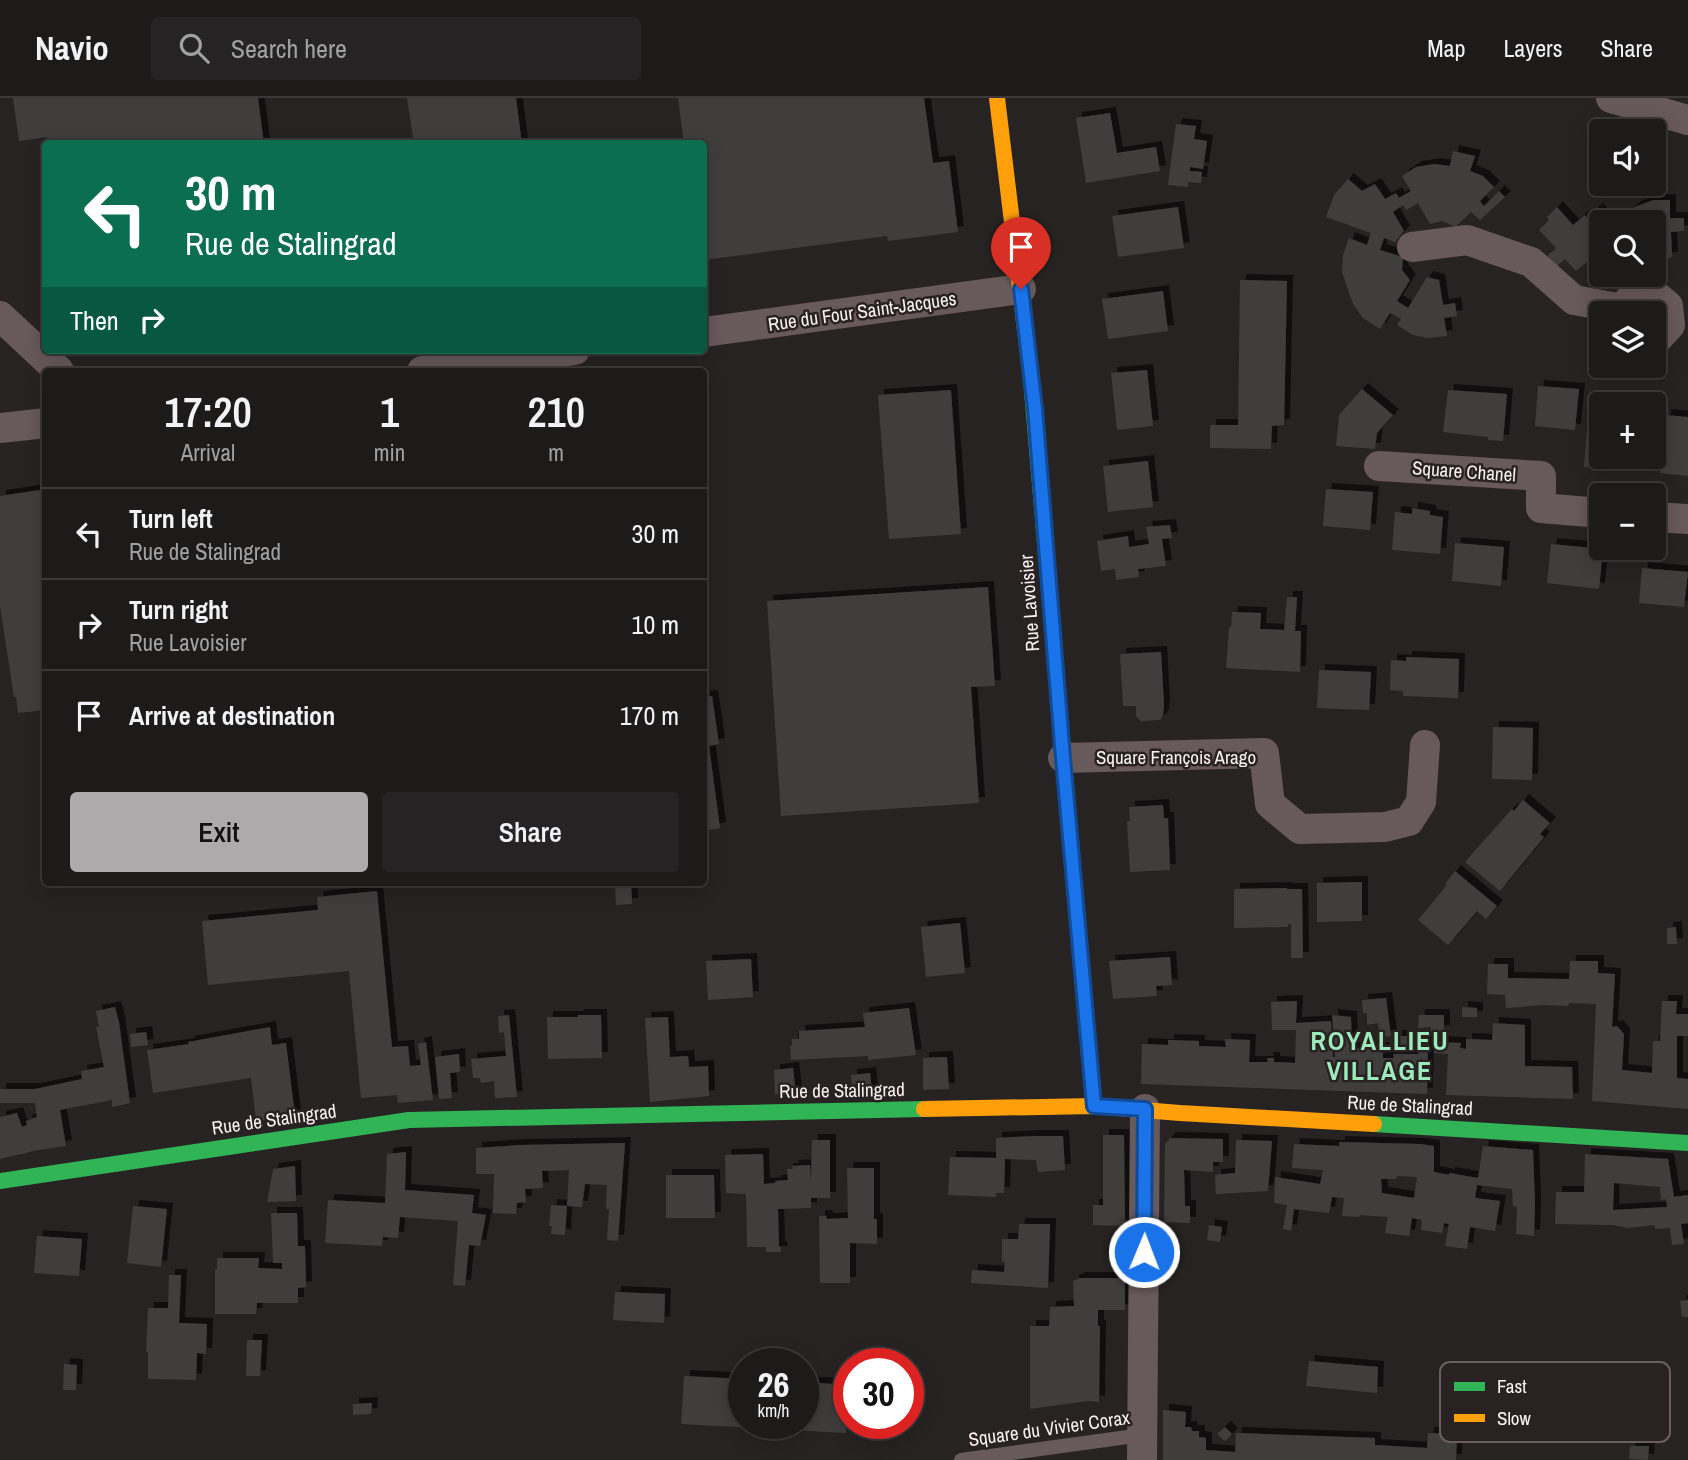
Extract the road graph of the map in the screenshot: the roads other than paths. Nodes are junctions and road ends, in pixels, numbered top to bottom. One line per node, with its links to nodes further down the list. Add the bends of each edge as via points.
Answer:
1 (998, 98): 5 (street, Rue Lavoisier)
2 (1611, 98): 3 (street)
3 (1688, 120)
4 (1412, 247): 8 (street, via 1467,240 1531,262 1574,300)
5 (1021, 289): 12 (street, Rue du Four Saint-Jacques); 23 (street, Rue Lavoisier)
6 (1628, 301): 7 (street, via 1636,295 1654,294)
7 (1662, 301)
8 (1589, 303)
9 (1666, 304): 11 (street)
10 (0, 316): 14 (street)
11 (1670, 322)
12 (707, 332)
13 (546, 354): 15 (street)
14 (56, 368)
15 (444, 368)
16 (42, 423): 17 (street)
17 (0, 428)
18 (1379, 466): 19 (street, Square Chanel, via 1541,476 1541,508)
19 (1589, 512)
20 (1666, 517): 21 (street)
21 (1688, 519)
22 (1425, 745): 23 (street, Square François Arago, via 1421,802 1409,821 1385,827 1300,829 1270,804 1264,753)
23 (1063, 758): 24 (street, Rue Lavoisier)
24 (1094, 1106): 25 (street, Rue de Stalingrad); 27 (street, Rue de Stalingrad, via 409,1120)
25 (1145, 1109): 26 (street, Rue de Stalingrad); 28 (street)
26 (1688, 1143)
27 (0, 1181)
28 (1142, 1448): 29 (lane, Square du Vivier Corax)
29 (961, 1460)

